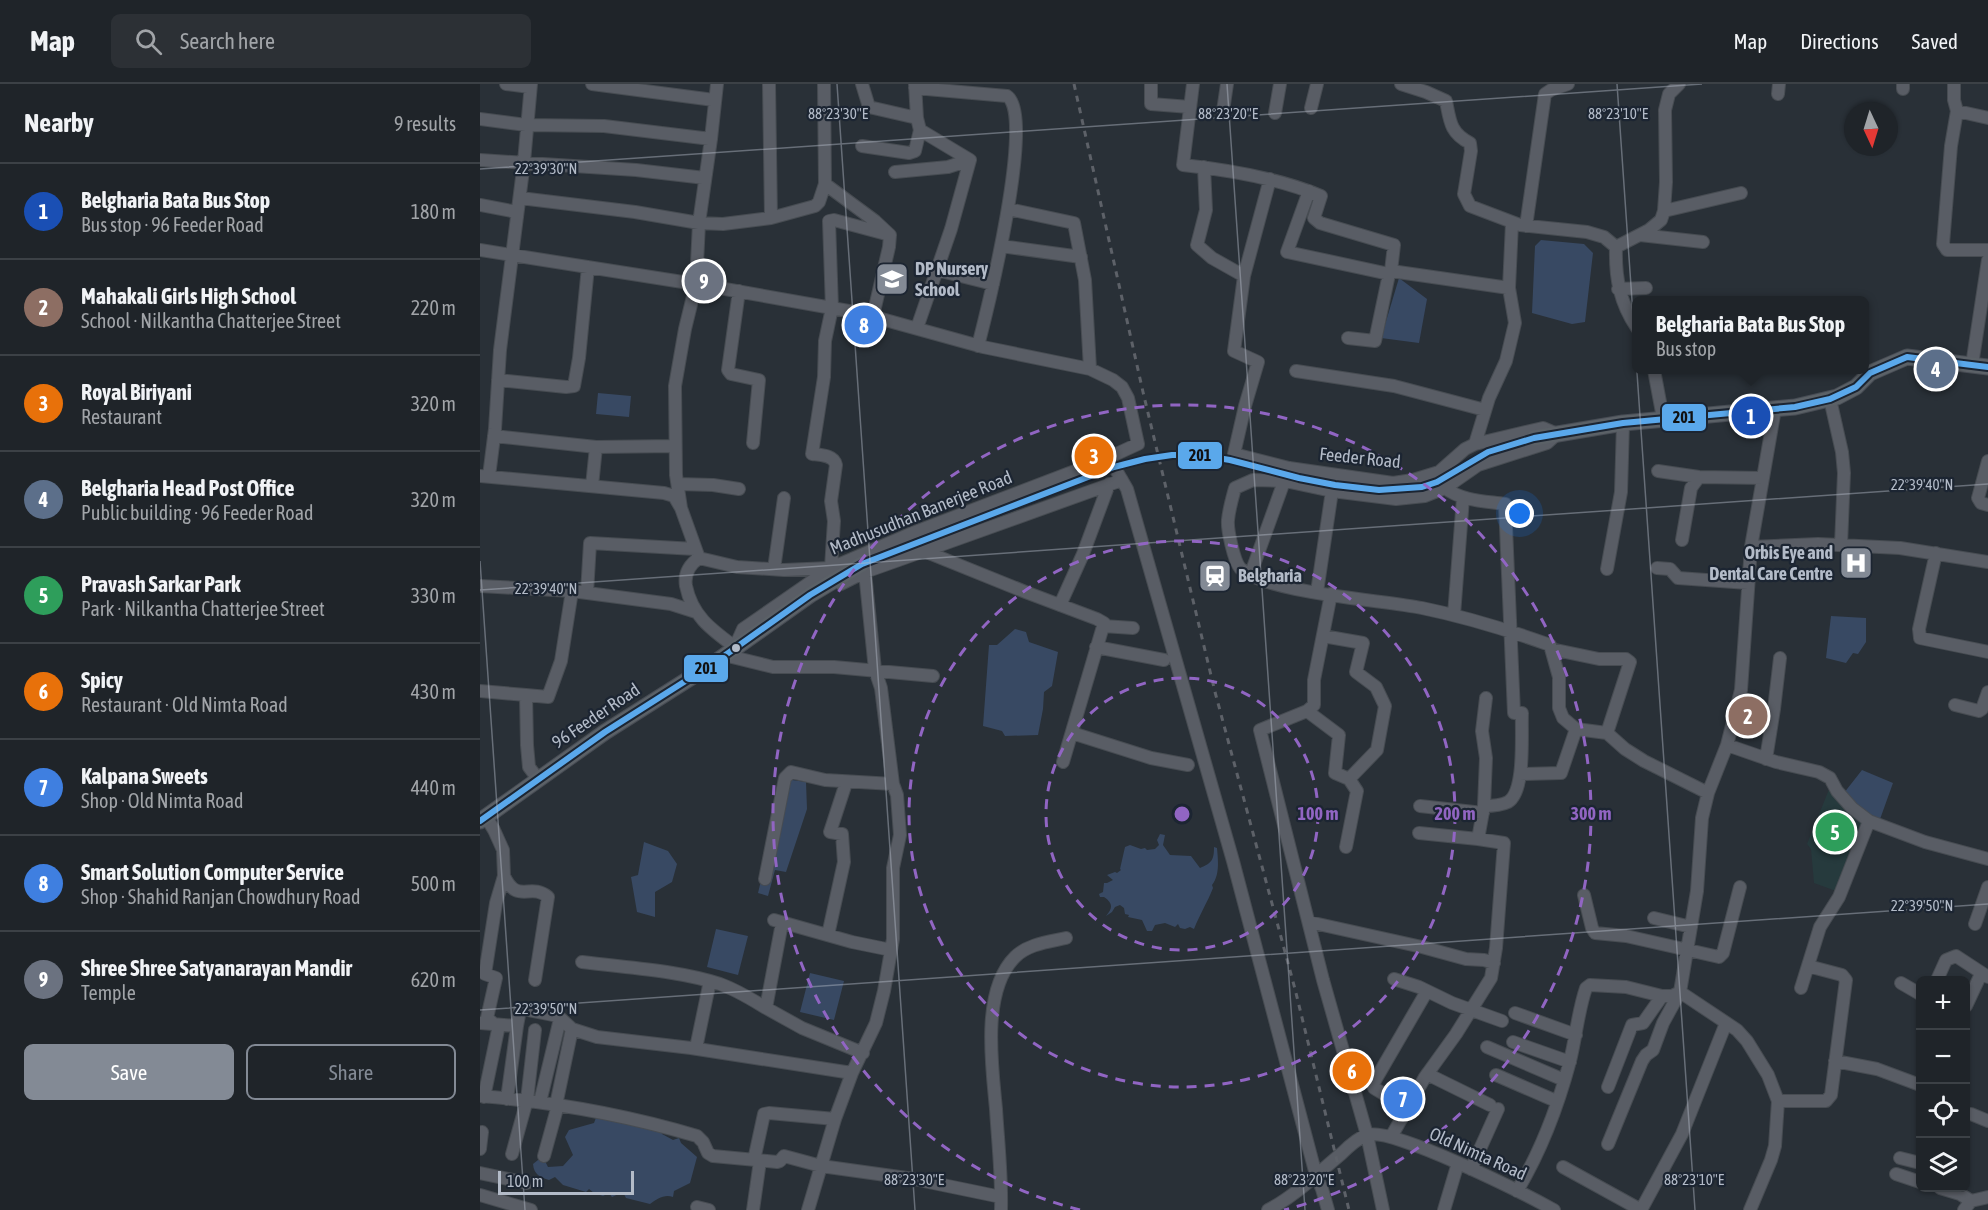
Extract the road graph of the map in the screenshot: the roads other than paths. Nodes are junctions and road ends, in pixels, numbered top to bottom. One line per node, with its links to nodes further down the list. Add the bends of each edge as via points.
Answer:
1 (506, 84): 16 (street)
2 (592, 84): 18 (street)
3 (717, 84): 18 (street)
4 (769, 84): 45 (street)
5 (824, 84): 37 (street)
6 (862, 84): 26 (street, via 868,107)
7 (1151, 84): 19 (street, via 1151,104)
8 (1193, 84): 19 (street)
9 (1227, 84): 21 (street)
10 (1280, 84): 23 (street)
11 (1317, 84): 20 (street)
12 (1401, 84): 46 (street, via 1446,101 1457,137 1470,143 1464,194 1470,206)
13 (1568, 84): 48 (street, via 1545,94)
14 (1679, 84): 43 (street, via 1668,94 1665,110)
15 (1954, 84): 22 (street)
16 (531, 86): 27 (street)
17 (915, 86): 26 (street); 42 (street, via 1011,99 1014,168)
18 (714, 100): 28 (street)
19 (1190, 107): 33 (street, via 1183,165)
20 (1311, 108)
21 (1222, 111)
22 (1957, 111): 24 (street); 55 (street, via 1943,244 1947,250)
23 (1275, 113)
24 (1988, 117)
25 (480, 119): 27 (street)
26 (918, 124): 29 (street, via 915,151); 31 (street)
27 (526, 125): 28 (street, via 604,126); 32 (street)
28 (711, 139): 35 (street)
29 (862, 146)
30 (480, 160): 32 (street)
31 (970, 160): 34 (street, via 948,167); 60 (street)
32 (524, 162): 35 (street); 40 (street)
33 (1204, 167): 36 (street); 62 (street, via 1206,210 1197,245)
34 (895, 172)
35 (705, 178): 47 (street)
36 (1270, 179): 38 (street); 62 (street)
37 (825, 184): 45 (street, via 815,206); 49 (street)
38 (1310, 191): 61 (street, via 1322,196 1314,218 1320,223 1394,245); 61 (street, via 1287,252)
39 (1741, 193): 43 (street)
40 (520, 198): 44 (street); 47 (street)
41 (480, 205): 44 (street)
42 (1008, 209): 52 (street); 57 (street, via 1074,223)
43 (1664, 211): 50 (street, via 1661,220)
44 (517, 212): 56 (street)
45 (771, 218): 47 (street)
46 (1512, 223): 48 (street); 65 (street)
47 (699, 224): 63 (street)
48 (1526, 226): 53 (street, via 1587,232 1604,237)
49 (890, 235): 69 (street, via 830,221); 70 (street)
50 (1640, 235): 51 (street); 53 (street)
51 (1703, 242)
52 (1001, 246): 57 (street); 64 (street)
53 (1616, 247): 67 (street)
54 (480, 250): 56 (street)
55 (1988, 250)
56 (512, 254): 59 (street); 80 (street)
57 (1081, 257): 77 (street)
58 (1988, 260): 75 (street)
59 (588, 267): 63 (street); 80 (street, via 574,386)
60 (936, 270): 64 (street); 72 (street)
61 (1390, 272): 65 (street); 73 (street, via 1375,341)
62 (1244, 276): 95 (street, Feeder Road, via 1234,351 1258,362 1234,454)
63 (696, 284): 68 (street); 91 (street, via 675,386)
64 (993, 284): 74 (street)
65 (1509, 288): 83 (street, via 1515,323 1506,361)
66 (1646, 288): 67 (street)
67 (1618, 289): 71 (street)
68 (739, 291): 69 (street); 89 (street, via 728,370 759,380)
69 (832, 308): 70 (street); 120 (street, via 812,454 832,458 836,465 831,501)
70 (873, 316): 72 (street)
71 (1632, 320)
72 (917, 328): 74 (street)
73 (1348, 338)
74 (978, 346): 77 (street)
75 (1972, 366): 76 (main road); 81 (main road, via 1907,357 1870,373 1856,387)
76 (1988, 367)
77 (1090, 369): 93 (street, Madhusudhan Banerjee Road, via 1122,387 1128,399 1134,445)
78 (1296, 371): 83 (street, via 1394,386)
79 (1655, 374): 84 (street)
80 (498, 380): 87 (street)
81 (1830, 399): 82 (main road); 114 (street, via 1844,473)
82 (1775, 409): 84 (main road); 100 (street)
83 (1485, 410): 90 (street)
84 (1663, 418): 85 (main road)
85 (1623, 423): 86 (main road); 124 (street, via 1621,492)
86 (1557, 434): 88 (main road); 90 (street, Feeder Road, via 1543,428); 106 (street, via 1547,443 1478,465)
87 (494, 436): 92 (street); 98 (street)
88 (1534, 438)
89 (753, 443)
90 (1475, 444): 97 (street, Feeder Road)
91 (675, 446): 92 (street); 103 (street)
92 (596, 447): 105 (street)
93 (1105, 460): 101 (street); 120 (street, Madhusudhan Banerjee Road)
94 (1988, 461): 111 (street, via 1978,498)
95 (1288, 468): 97 (street, Feeder Road, via 1394,483); 102 (street)
96 (1658, 471): 99 (street)
97 (1439, 472): 106 (street)
98 (485, 476): 105 (street)
99 (1699, 477): 100 (street); 113 (street, via 1691,488)
100 (1763, 478): 115 (street)
101 (1122, 480): 104 (street, Madhusudhan Banerjee Road); 253 (street, via 1230,850)
102 (1285, 481): 108 (street); 125 (street); 125 (street, via 1253,480 1235,488 1227,522 1238,566)
103 (678, 484): 107 (street); 112 (street)
104 (1108, 484): 116 (street, Madhusudhan Banerjee Road); 132 (street)
105 (592, 486): 112 (street, via 664,493 674,496)
106 (1445, 488): 108 (street, via 1425,496 1396,499); 110 (street)
107 (739, 489)
108 (1332, 491): 129 (street)
109 (784, 498): 123 (street)
110 (1463, 498): 134 (street); 137 (street, via 1505,504)
111 (1988, 505)
112 (681, 508): 118 (street)
113 (1682, 540)
114 (1841, 545): 115 (street); 117 (street)
115 (1751, 547): 126 (street)
116 (924, 550): 121 (street, Madhusudhan Banerjee Road); 132 (street)
117 (1936, 553): 119 (street); 142 (street, via 1920,638)
118 (697, 554): 123 (street, via 737,567); 130 (street, via 590,543); 133 (street, via 685,579 689,602)
119 (1988, 562)
120 (831, 568): 123 (street); 141 (street, Madhusudhan Banerjee Road, via 743,629)
121 (864, 568): 141 (main road, 96 Feeder Road, via 825,585); 141 (street, Madhusudhan Banerjee Road, via 755,642); 145 (street)
122 (1657, 568): 126 (street, via 1670,568 1678,578)
123 (774, 569)
124 (1607, 569)
125 (1251, 576): 129 (street)
126 (1749, 583): 156 (street, via 1741,690)
127 (480, 586): 128 (street)
128 (572, 591): 130 (street); 149 (street, via 561,661 548,697)
129 (1317, 592): 131 (street)
130 (587, 593): 133 (street, via 671,604)
131 (1331, 594): 134 (street); 138 (street)
132 (1060, 605): 135 (street, via 1097,619)
133 (696, 612): 141 (street)
134 (1454, 615): 137 (street)
135 (1103, 626): 136 (street); 139 (street)
136 (1133, 628)
137 (1511, 631): 140 (street, via 1550,645); 160 (street, via 1514,713 1522,713)
138 (1323, 636): 152 (street, via 1314,680 1314,705); 162 (street, via 1363,642 1356,672 1376,687 1385,706 1377,750)
139 (1096, 647): 144 (street); 155 (street)
140 (1551, 650): 153 (street, via 1559,677 1559,708 1563,718); 154 (street, via 1630,662)
141 (730, 651): 145 (street, via 773,667); 161 (main road, 96 Feeder Road)
142 (1988, 652)
143 (1780, 658): 157 (street)
144 (1164, 660)
145 (875, 670): 146 (street); 164 (street)
146 (933, 676)
147 (480, 691): 149 (street)
148 (1988, 692): 151 (street, via 1978,711)
149 (526, 694): 161 (street, via 529,767)
150 (1486, 698): 167 (street, via 1482,731 1486,758)
151 (1955, 705)
152 (1307, 711): 162 (street, via 1339,735 1335,773); 180 (street, via 1260,730)
153 (1576, 729): 154 (street); 160 (street, via 1561,773)
154 (1607, 732): 165 (street, via 1644,761)
155 (1072, 733): 158 (street); 159 (street, via 1151,758)
156 (1727, 745): 157 (street); 165 (street)
157 (1766, 759): 169 (street, via 1830,778 1852,808)
158 (1063, 762)
159 (1188, 765)
160 (1520, 774): 167 (street, via 1516,793 1508,801)
161 (538, 779): 168 (main road, 96 Feeder Road)
162 (1349, 779): 172 (street, via 1357,791)
163 (846, 783): 164 (street); 175 (street, via 791,772 785,778); 183 (street, via 830,832 842,834 844,862)
164 (893, 784): 185 (street, via 900,835 893,868)
165 (1708, 793): 182 (street)
166 (1420, 806): 167 (street)
167 (1484, 809): 171 (street)
168 (483, 819): 174 (street, via 494,830 503,850)
169 (1869, 821): 173 (street); 189 (street, via 1839,897 1820,927)
170 (1419, 833): 171 (street)
171 (1478, 838): 188 (street, via 1504,843)
172 (1346, 847)
173 (1988, 859)
174 (504, 876): 193 (street, via 514,891 543,893 548,897); 209 (street, via 485,974 496,978 487,1018)
175 (765, 879)
176 (1740, 887): 186 (street, via 1721,956)
177 (1988, 887): 181 (street)
178 (1584, 895): 186 (street, via 1595,933)
179 (1654, 918): 182 (street)
180 (1309, 922): 188 (street); 238 (street)
181 (1975, 924)
182 (1691, 927): 186 (street)
183 (828, 935): 185 (street); 202 (street, via 778,921)
184 (1066, 938): 260 (street, via 1033,946 1013,959 993,1008 990,1038)
185 (891, 950): 217 (street, via 879,1011)
186 (1688, 951): 198 (street)
187 (582, 962): 194 (street)
188 (1494, 963): 203 (street, via 1488,985)
189 (1808, 966): 196 (street); 218 (street, via 1842,975 1846,980)
190 (1985, 975): 191 (street, via 1956,956 1946,960); 201 (street)
191 (1939, 976)
192 (1394, 979): 197 (street)
193 (535, 980)
194 (710, 981): 202 (street); 216 (street)
195 (1901, 983): 199 (street)
196 (1801, 987)
197 (1427, 991): 203 (street); 233 (street, via 1372,1084)
198 (1680, 992): 200 (street); 208 (street); 240 (street, via 1653,1050 1642,1061)
199 (1916, 992)
200 (1662, 996): 213 (street, via 1626,987 1590,985); 226 (street, via 1643,1023 1632,1025)
201 (1970, 998)
202 (766, 1008): 217 (street)
203 (1471, 1009): 206 (street); 222 (street)
204 (1515, 1013): 213 (street)
205 (560, 1018): 210 (street, via 521,1010); 211 (street); 229 (street)
206 (1502, 1021)
207 (480, 1023): 209 (street)
208 (1726, 1023): 231 (street, via 1754,1051); 271 (street, via 1685,1128)
209 (496, 1025): 210 (street); 220 (street)
210 (517, 1026): 228 (street)
211 (572, 1029): 216 (street, via 609,1039); 232 (street)
212 (535, 1030): 229 (street)
213 (1576, 1035): 219 (street)
214 (1513, 1042): 219 (street)
215 (1487, 1047): 224 (street)
216 (696, 1048): 221 (street)
217 (863, 1053): 221 (street)
218 (1835, 1061): 225 (street); 231 (street, via 1829,1100)
219 (1570, 1062): 224 (street)
220 (484, 1071): 227 (street)
221 (852, 1073): 235 (street)
222 (1428, 1074): 233 (street); 250 (street, via 1494,1107)
223 (1496, 1075): 230 (street)
224 (1564, 1080): 230 (street)
225 (1917, 1084)
226 (1608, 1088)
227 (482, 1096): 228 (street)
228 (507, 1099): 229 (street)
229 (534, 1101): 232 (street); 242 (street)
230 (1556, 1101): 256 (street, via 1550,1125)
231 (1778, 1101): 272 (street, via 1772,1160)
232 (557, 1105): 243 (street); 245 (street, via 646,1121 697,1136 710,1155)
233 (1407, 1108): 239 (street)
234 (1970, 1116): 236 (street)
235 (835, 1119): 245 (street, via 764,1114); 248 (street)
236 (1988, 1121)
237 (482, 1132): 241 (street)
238 (1367, 1135): 239 (street, Old Nimta Road); 253 (street); 268 (street)
239 (1391, 1137): 247 (street, Old Nimta Road)
240 (1608, 1144)
241 (480, 1149)
242 (512, 1154)
243 (544, 1156)
244 (1900, 1158): 246 (street)
245 (757, 1161): 248 (street, via 779,1161 784,1156); 264 (street)
246 (1916, 1162)
247 (1458, 1163): 250 (street, Old Nimta Road); 269 (street)
248 (821, 1166): 260 (street, via 914,1179); 265 (street)
249 (1563, 1167): 271 (street)
250 (1471, 1169): 256 (street, Old Nimta Road)
251 (480, 1173): 255 (street)
252 (1896, 1174): 254 (street)
253 (1316, 1175): 266 (street); 267 (street)
254 (1916, 1181)
255 (528, 1183)
256 (1517, 1191): 261 (street, Old Nimta Road)
257 (1950, 1192): 262 (street)
258 (480, 1195): 263 (street)
259 (1988, 1197): 262 (street)
260 (1001, 1204)
261 (1533, 1205): 270 (street, Old Nimta Road)
262 (1968, 1205)
263 (531, 1210)
264 (753, 1210)
265 (808, 1210)
266 (1268, 1210)
267 (1328, 1210)
268 (1383, 1210)
269 (1444, 1210)
270 (1554, 1210)
271 (1641, 1210)
272 (1750, 1210)

